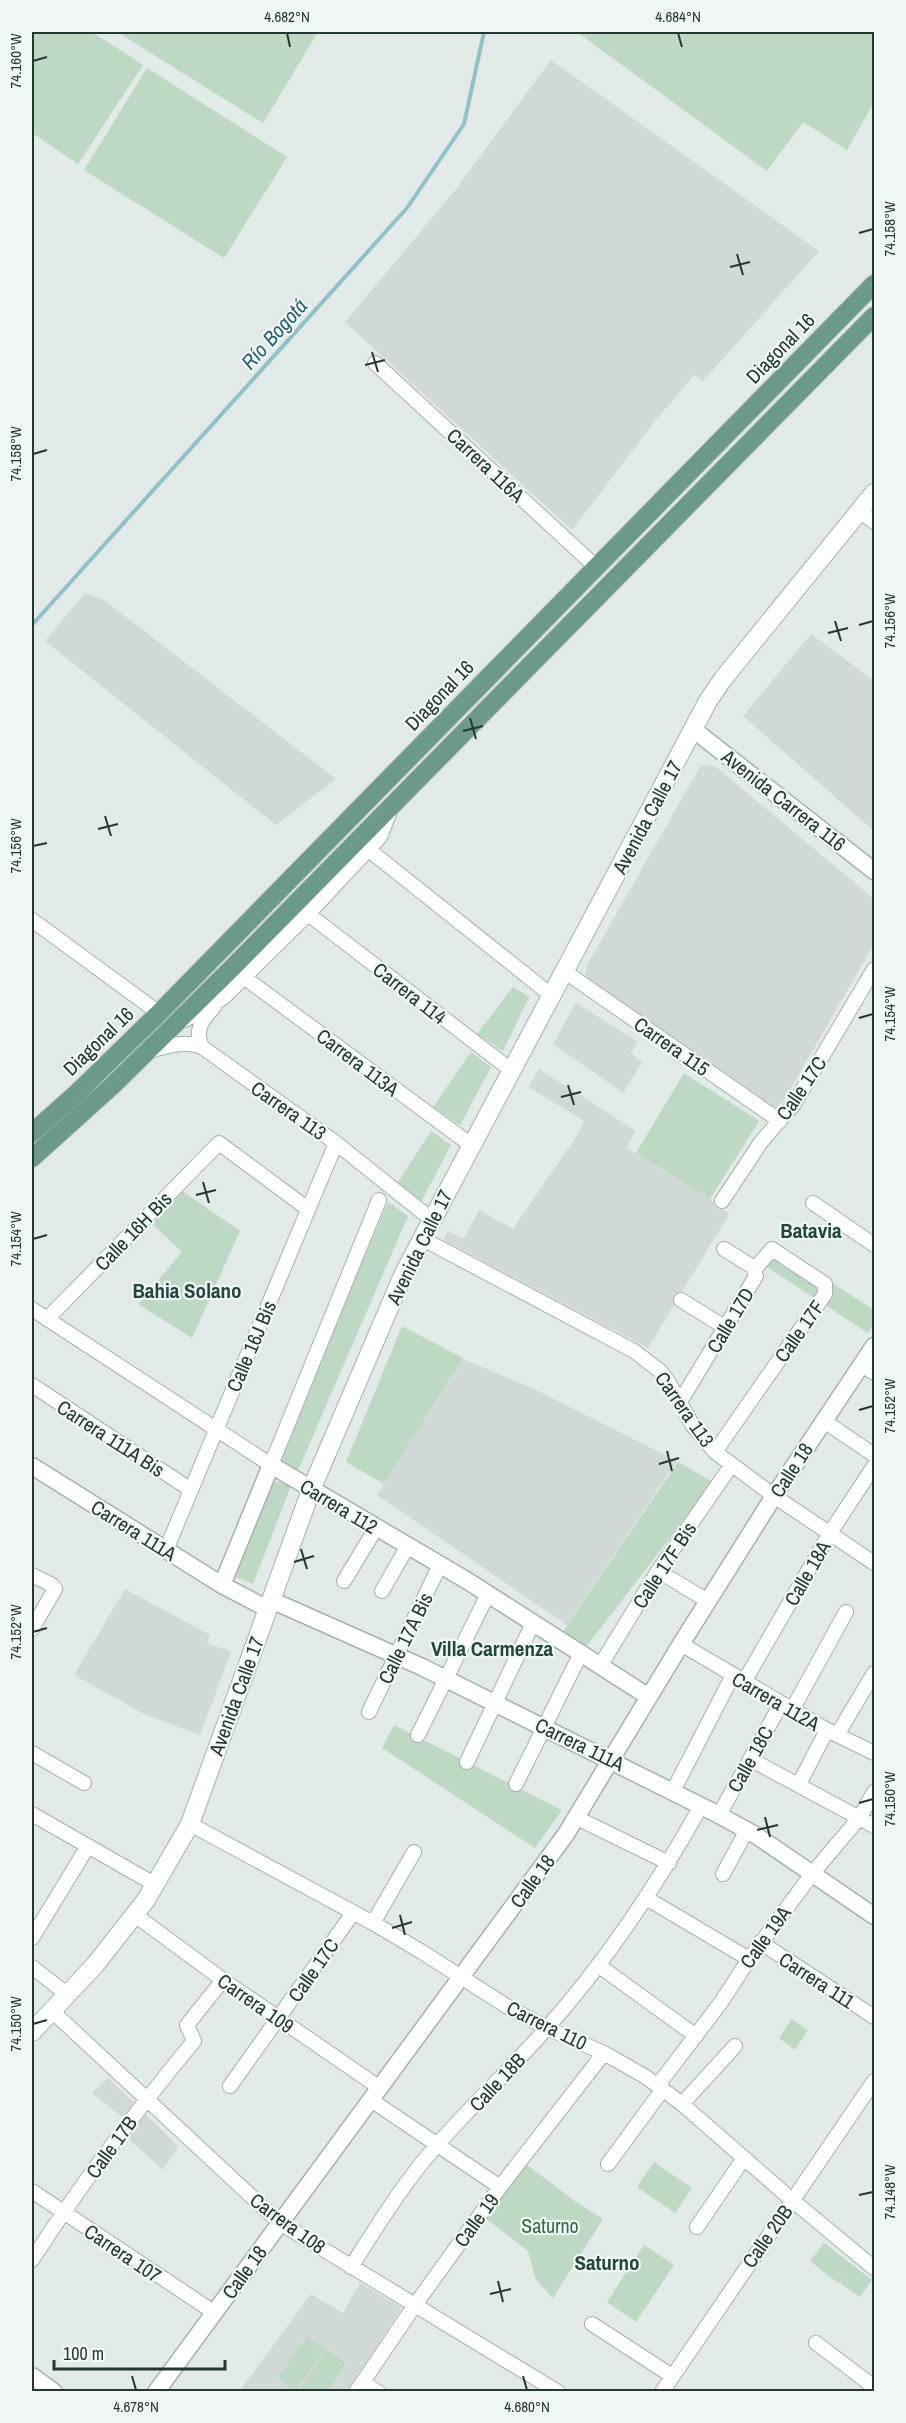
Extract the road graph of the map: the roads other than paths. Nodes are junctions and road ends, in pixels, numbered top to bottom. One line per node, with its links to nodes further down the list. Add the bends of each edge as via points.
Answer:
1 (874, 284): 6 (main road, Diagonal 16)
2 (872, 320): 8 (main road)
3 (375, 363): 6 (street, Carrera 116A)
4 (874, 493): 5 (main road, Avenida Calle 17)
5 (868, 517): 7 (main road, Avenida Calle 17, via 723,679)
6 (596, 567): 18 (main road, Diagonal 16)
7 (694, 730): 10 (street, Avenida Carrera 116); 14 (main road, Avenida Calle 17)
8 (392, 807): 9 (street, via 380,837); 19 (main road)
9 (369, 850): 11 (street); 16 (street)
10 (874, 871)
11 (308, 914): 15 (street); 22 (street, Carrera 114)
12 (32, 921): 18 (street)
13 (874, 969): 23 (street, Calle 17C, via 794,1104)
14 (564, 971): 16 (main road, Avenida Calle 17); 23 (street, Carrera 115)
15 (245, 978): 17 (street); 26 (street, Carrera 113A)
16 (552, 995): 22 (main road, Avenida Calle 17)
17 (224, 998): 19 (street); 20 (street, via 201,1024 198,1033)
18 (159, 1013): 24 (main road, Diagonal 16)
19 (174, 1024): 21 (main road)
20 (202, 1047): 21 (street, via 193,1043); 25 (street, Carrera 113)
21 (149, 1051): 27 (main road)
22 (511, 1070): 26 (main road, Avenida Calle 17)
23 (780, 1120): 29 (street, Calle 17C)
24 (32, 1132)
25 (336, 1143): 31 (street, Calle 16J Bis); 32 (street, Carrera 113)
26 (471, 1145): 32 (main road, Avenida Calle 17)
27 (32, 1158)
28 (379, 1200): 49 (street)
29 (722, 1201)
30 (813, 1203): 34 (street)
31 (308, 1209): 39 (street, Calle 16H Bis, via 219,1143); 46 (street, Calle 16J Bis)
32 (431, 1219): 33 (main road, Avenida Calle 17)
33 (421, 1238): 44 (street, Carrera 113, via 634,1351 660,1371); 54 (main road, Avenida Calle 17)
34 (874, 1245)
35 (724, 1249): 36 (street, Calle 17D)
36 (755, 1269): 40 (street, Calle 17D, via 756,1276); 47 (street, Calle 17F, via 772,1249 825,1284 825,1294)
37 (681, 1300): 40 (street)
38 (32, 1309): 39 (street, Carrera 112)
39 (48, 1319): 46 (street, Carrera 112)
40 (726, 1328): 44 (street, Calle 17D)
41 (874, 1347): 42 (street, Calle 18)
42 (868, 1369): 45 (street, Calle 18)
43 (32, 1385): 53 (street, Carrera 111A Bis)
44 (680, 1402): 47 (street, Carrera 113, via 693,1426)
45 (824, 1421): 48 (street); 55 (street, Calle 18)
46 (216, 1429): 49 (street, Carrera 112); 53 (street, Calle 16J Bis)
47 (715, 1452): 51 (street, Carrera 113)
48 (874, 1455)
49 (271, 1465): 54 (street, Carrera 112); 65 (street)
50 (32, 1466): 59 (street, Carrera 111A)
51 (731, 1466): 55 (street, Carrera 113); 62 (street, Calle 17F Bis)
52 (874, 1466): 57 (street, Calle 18A)
53 (191, 1490): 59 (street, Calle 16J Bis)
54 (311, 1490): 56 (street, Carrera 112); 69 (main road, Avenida Calle 17)
55 (774, 1496): 57 (street, Carrera 113); 68 (street, Calle 18)
56 (376, 1527): 58 (street, Carrera 112); 64 (street)
57 (830, 1533): 60 (street, Carrera 113); 79 (street, Calle 18A)
58 (408, 1546): 61 (street, Carrera 112); 66 (street)
59 (166, 1550): 65 (street, Carrera 111A)
60 (874, 1563)
61 (440, 1565): 67 (street, Carrera 112); 75 (street, Calle 17A Bis)
62 (658, 1571): 68 (street); 76 (street, Calle 17F Bis)
63 (32, 1575): 72 (street, via 55,1589)
64 (344, 1581)
65 (222, 1584): 69 (street, Carrera 111A)
66 (382, 1591)
67 (488, 1594): 71 (street, Carrera 112); 78 (street)
68 (708, 1601): 73 (street, Calle 18)
69 (270, 1605): 75 (street, Carrera 111A); 102 (main road, Avenida Calle 17)
70 (846, 1612): 82 (street, Calle 18C)
71 (533, 1623): 74 (street, Carrera 112); 81 (street)
72 (32, 1629)
73 (681, 1644): 79 (street, Carrera 112A); 80 (street, Calle 18)
74 (580, 1653): 76 (street, Carrera 112); 84 (street)
75 (397, 1655): 78 (street, Carrera 111A); 83 (street, Calle 17A Bis)
76 (600, 1666): 80 (street, Carrera 112)
77 (874, 1673): 85 (street)
78 (446, 1678): 81 (street, Carrera 111A); 86 (street)
79 (738, 1678): 82 (street, Carrera 112A); 95 (street, Calle 18A)
80 (649, 1697): 90 (street, Calle 18)
81 (495, 1703): 84 (street, Carrera 111A); 91 (street)
82 (786, 1707): 85 (street, Carrera 112A); 89 (street, Calle 18C)
83 (369, 1712)
84 (545, 1727): 90 (street, Carrera 111A); 93 (street)
85 (832, 1732): 88 (street, Carrera 112A); 94 (street)
86 (418, 1735)
87 (32, 1753): 92 (street)
88 (874, 1753)
89 (750, 1759): 94 (street); 99 (street, Calle 18C)
90 (612, 1760): 95 (street, Carrera 111A); 101 (street, Calle 18)
91 (467, 1762)
92 (84, 1783)
93 (516, 1784)
94 (799, 1784): 100 (street)
95 (673, 1791): 97 (street, Carrera 111A)
96 (874, 1792): 100 (street, Calle 19A)
97 (701, 1806): 99 (street, Carrera 111A); 107 (street, Calle 18B)
98 (32, 1814): 105 (street)
99 (719, 1815): 104 (street, Carrera 111A)
100 (860, 1817): 103 (street); 108 (street, Calle 19A)
101 (577, 1818): 107 (street); 121 (street, Calle 18)
102 (190, 1824): 110 (main road, Avenida Calle 17); 112 (street, Carrera 110)
103 (874, 1826)
104 (747, 1830): 108 (street, Carrera 111A); 109 (street)
105 (88, 1846): 110 (street); 116 (street)
106 (414, 1852): 115 (street)
107 (669, 1863): 111 (street, Calle 18B)
108 (812, 1874): 114 (street, Carrera 111A); 117 (street, Calle 19A)
109 (723, 1875)
110 (156, 1885): 113 (main road, Avenida Calle 17)
111 (646, 1898): 118 (street, Carrera 111); 119 (street, Calle 18B)
112 (353, 1913): 115 (street, Carrera 110); 126 (street, Calle 17C)
113 (135, 1915): 122 (street, Carrera 109); 123 (main road, Avenida Calle 17)
114 (874, 1916)
115 (373, 1923): 121 (street, Carrera 110)
116 (32, 1938)
117 (760, 1942): 118 (street, Calle 19A); 125 (street, Carrera 111)
118 (749, 1959): 129 (street, Calle 19A)
119 (598, 1965): 127 (street, Calle 18B); 129 (street)
120 (32, 1967): 123 (street)
121 (461, 1978): 127 (street, Carrera 110); 135 (street, Calle 18)
122 (223, 1980): 126 (street, Carrera 109); 136 (street, Calle 17B, via 187,2026 194,2038)
123 (68, 1995): 124 (main road, Avenida Calle 17)
124 (52, 2011): 128 (main road, Avenida Calle 17); 136 (street, Carrera 108)
125 (874, 2017)
126 (278, 2018): 133 (street, Calle 17C); 135 (street, Carrera 109)
127 (547, 2028): 131 (street, Carrera 110); 138 (street, Calle 18B)
128 (32, 2032)
129 (696, 2036): 134 (street, Calle 19A)
130 (735, 2046): 137 (street)
131 (604, 2053): 134 (street, Carrera 110); 141 (street, Calle 19)
132 (874, 2081): 143 (street, Calle 20B)
133 (230, 2086)
134 (661, 2087): 137 (street, Carrera 110); 140 (street, Calle 19A)
135 (375, 2094): 138 (street, Carrera 109); 145 (street, Calle 18)
136 (146, 2100): 144 (street, Calle 17B); 145 (street, Carrera 108)
137 (682, 2104): 139 (street, Carrera 110)
138 (436, 2145): 141 (street, Carrera 109); 148 (street, Calle 18B, via 394,2199)
139 (744, 2158): 143 (street, Carrera 110); 146 (street)
140 (608, 2164)
141 (500, 2187): 150 (street, Calle 19)
142 (32, 2191): 144 (street, Carrera 107)
143 (792, 2200): 149 (street, Carrera 110); 155 (street, Calle 20B)
144 (63, 2212): 147 (street, Calle 17B); 151 (street, Carrera 107)
145 (280, 2223): 148 (street, Carrera 108); 151 (street, Calle 18)
146 (698, 2227)
147 (32, 2260)
148 (351, 2267): 150 (street, Carrera 108)
149 (874, 2268)
150 (415, 2305): 156 (street, Calle 19); 161 (street, Carrera 108)
151 (215, 2313): 159 (street, Calle 18)
152 (592, 2324): 155 (street)
153 (816, 2343): 157 (street)
154 (32, 2376): 158 (street)
155 (672, 2376): 162 (street, Calle 20B)
156 (359, 2387): 160 (street)
157 (874, 2387)
158 (54, 2391)
159 (156, 2391)
160 (378, 2391)
161 (558, 2391)
162 (662, 2391)

